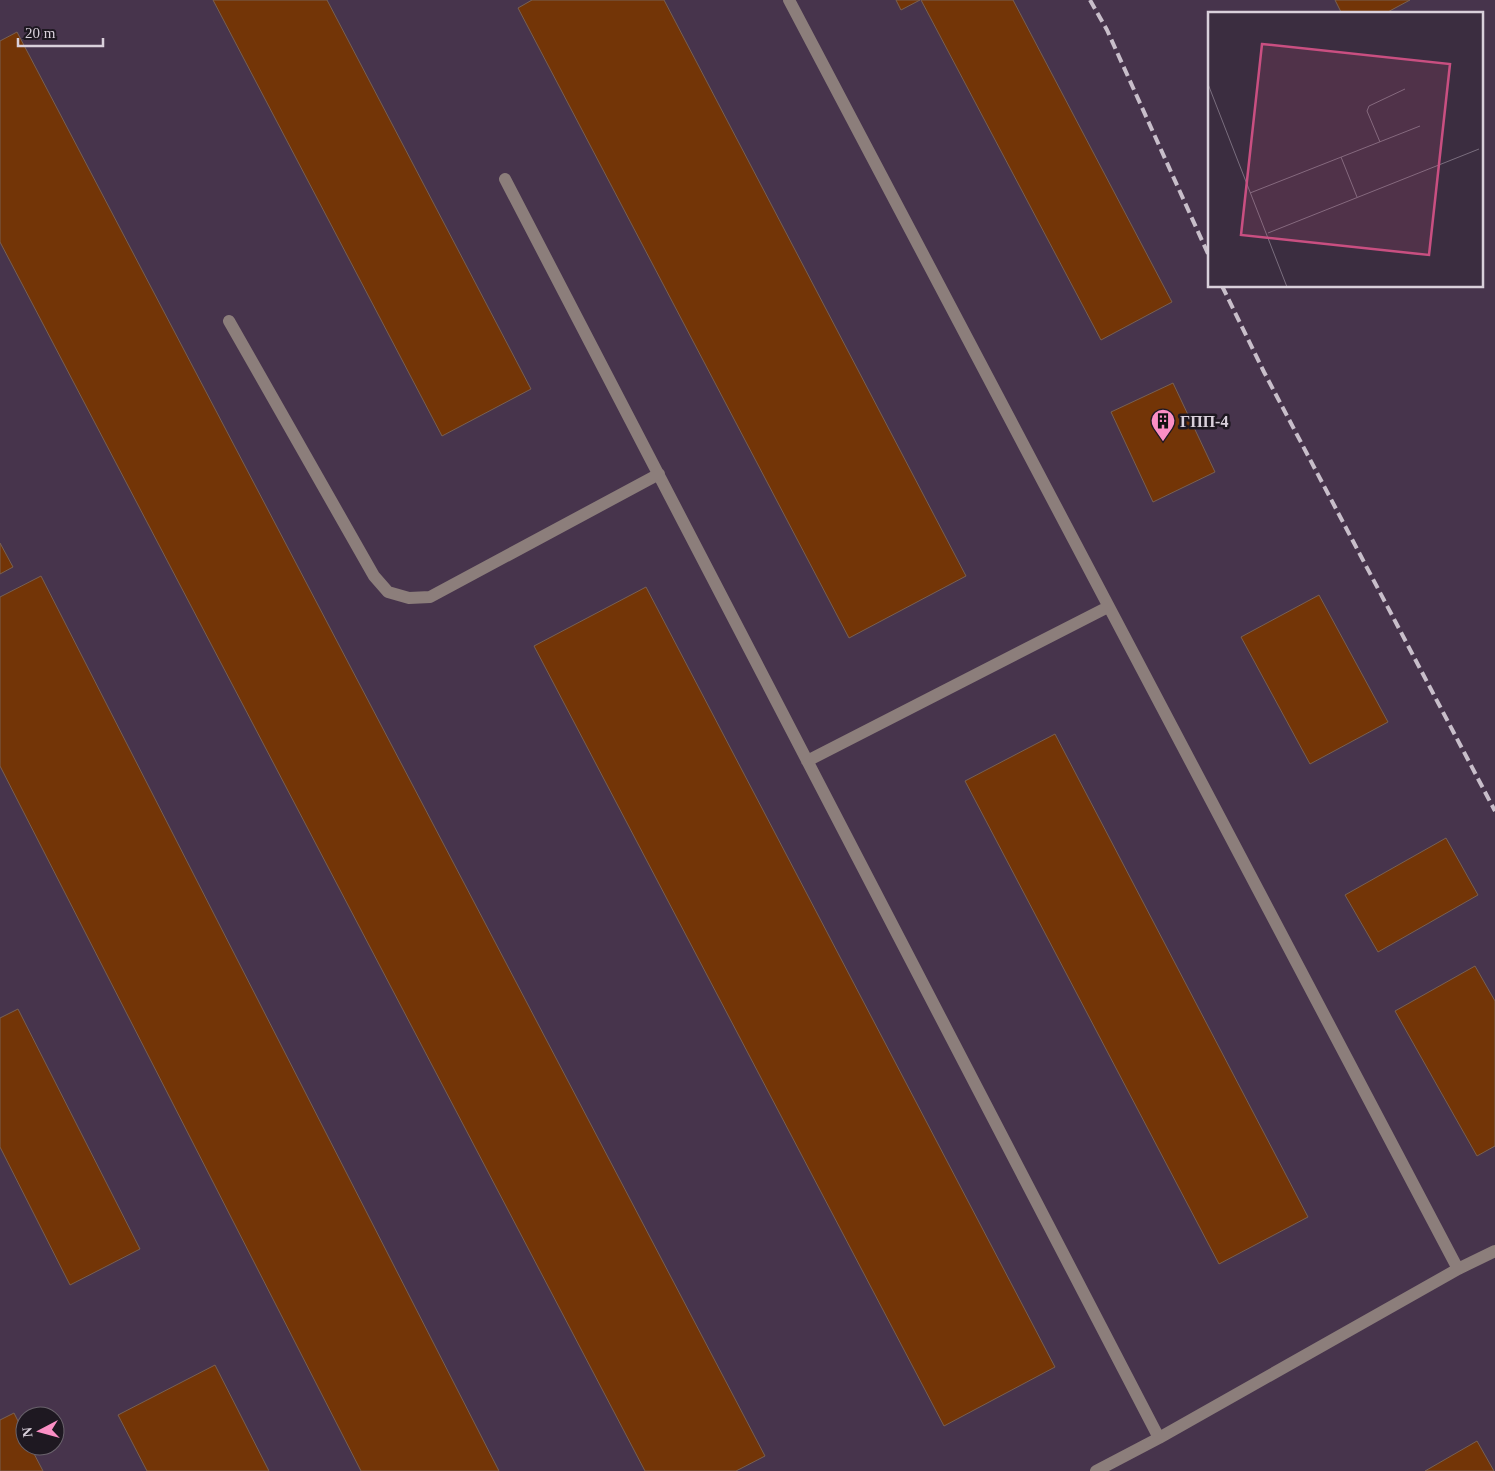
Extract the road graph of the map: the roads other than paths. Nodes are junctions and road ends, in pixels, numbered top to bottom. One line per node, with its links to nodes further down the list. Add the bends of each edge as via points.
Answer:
1 (789, 0): 5 (lane)
2 (505, 179): 4 (lane)
3 (228, 321): 4 (lane, via 374,576 388,592 409,598 430,597)
4 (658, 474): 6 (lane)
5 (1108, 607): 6 (lane); 8 (lane)
6 (807, 761): 9 (lane)
7 (1495, 1251): 8 (lane)
8 (1458, 1269): 9 (lane)
9 (1160, 1438): 10 (lane)
10 (1096, 1471)

